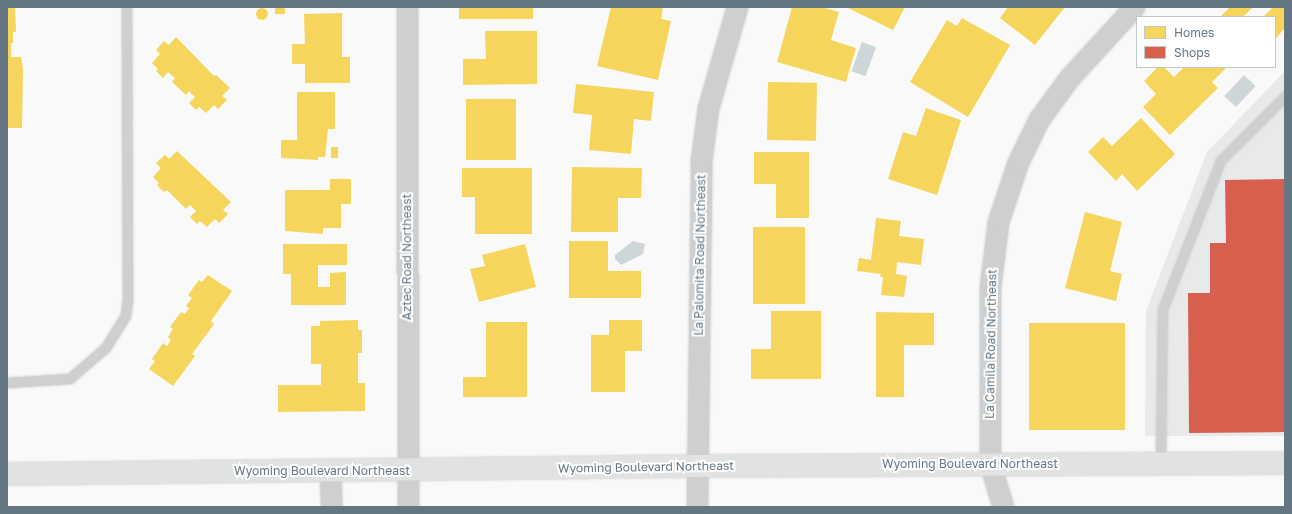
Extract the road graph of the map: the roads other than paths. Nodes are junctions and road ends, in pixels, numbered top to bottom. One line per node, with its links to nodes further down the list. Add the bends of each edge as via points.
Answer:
1 (127, 7): 6 (lane, via 126,316 106,348 70,379)
2 (407, 7): 12 (street, Aztec Road Northeast)
3 (738, 7): 10 (street, La Palomita Road Northeast, via 708,108 701,161)
4 (1134, 7): 9 (street, La Camila Road Northeast, via 1069,78 1039,119 1018,162 998,222 990,287)
5 (1285, 96): 7 (lane, via 1221,161 1163,310)
6 (7, 383)
7 (1161, 463): 8 (main road, Wyoming Boulevard Northeast); 9 (main road, Wyoming Boulevard Northeast)
8 (1285, 463)
9 (990, 464): 10 (main road, Wyoming Boulevard Northeast); 17 (street, La Camila Road Northeast)
10 (698, 466): 12 (main road, Wyoming Boulevard Northeast); 16 (street, La Palomita Road Northeast)
11 (330, 471): 12 (main road, Wyoming Boulevard Northeast); 13 (main road, Wyoming Boulevard Northeast); 14 (street)
12 (408, 471): 15 (street, Aztec Road Northeast)
13 (7, 474)
14 (331, 507)
15 (408, 507)
16 (697, 507)
17 (1003, 507)

